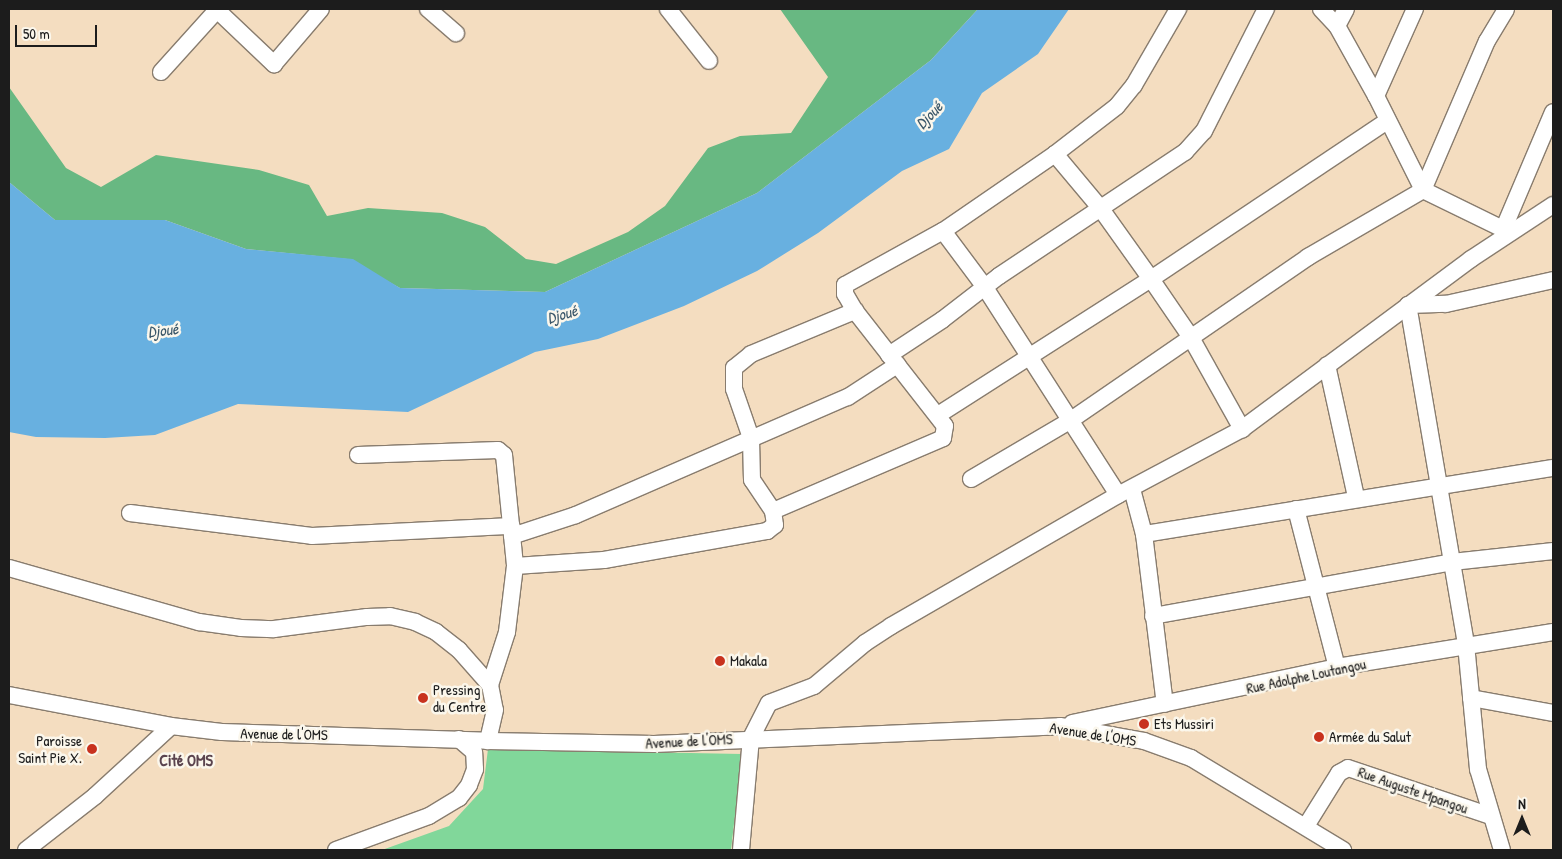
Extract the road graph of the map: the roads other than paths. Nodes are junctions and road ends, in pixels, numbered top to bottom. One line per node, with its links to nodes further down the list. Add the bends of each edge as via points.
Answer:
1 (321, 9): 10 (street, via 274,64)
2 (428, 9): 12 (street)
3 (668, 9): 13 (street)
4 (1178, 9): 18 (street, via 1134,85 1117,106)
5 (1266, 9): 21 (street, via 1204,131 1186,152)
6 (1321, 9): 11 (street)
7 (1346, 9): 11 (street)
8 (1415, 9): 15 (street)
9 (1506, 9): 19 (street, via 1487,41)
10 (218, 10): 14 (street)
11 (1337, 26): 15 (street)
12 (456, 33)
13 (709, 61)
14 (161, 72)
15 (1376, 96): 17 (street)
16 (1553, 112): 23 (street)
17 (1387, 121): 19 (street); 24 (street)
18 (1055, 154): 21 (street); 22 (street)
19 (1423, 190): 23 (street); 29 (street, via 1308,258)
20 (1553, 205): 23 (street)
21 (1101, 209): 24 (street); 26 (street)
22 (943, 231): 26 (street); 28 (street, via 845,285)
23 (1506, 231): 27 (street)
24 (1151, 280): 29 (street); 30 (street)
25 (1553, 280): 27 (street, via 1446,304)
26 (984, 286): 30 (street); 31 (street)
27 (1408, 304): 32 (street); 40 (street)
28 (855, 311): 31 (street); 36 (street, via 751,354 737,364 732,378)
29 (1190, 336): 34 (street); 35 (street)
30 (1030, 356): 33 (street); 34 (street)
31 (893, 360): 33 (street); 36 (street, via 848,397)
32 (1327, 365): 35 (street); 42 (street)
33 (938, 416): 44 (street, via 946,430 939,440)
34 (1071, 420): 39 (street); 41 (street)
35 (1242, 429): 41 (street)
36 (751, 438): 44 (street, via 752,480); 46 (street, via 576,514)
37 (358, 455): 46 (street, via 498,450 504,455)
38 (1553, 468): 40 (street)
39 (971, 479)
40 (1439, 484): 42 (street); 49 (street)
41 (1125, 492): 47 (street); 64 (street, via 890,626 814,686 769,702)
42 (1356, 498): 43 (street)
43 (1296, 509): 47 (street); 52 (street)
44 (774, 511): 50 (street, via 775,525 767,531 604,560)
45 (130, 513): 46 (street, via 312,536)
46 (512, 531): 50 (street)
47 (1144, 534): 53 (street)
48 (1553, 551): 49 (street)
49 (1452, 562): 52 (street); 55 (street)
50 (515, 566): 57 (street, via 507,632)
51 (9, 568): 57 (street, via 199,622 241,628 274,629 390,616 415,622 436,632 459,650)
52 (1316, 588): 53 (street); 56 (street)
53 (1153, 616): 60 (street)
54 (1553, 632): 55 (street, Rue Adolphe Loutangou)
55 (1466, 644): 56 (street, Rue Adolphe Loutangou); 59 (street)
56 (1337, 667): 60 (street, Rue Adolphe Loutangou)
57 (490, 685): 66 (street, via 494,710)
58 (9, 694): 62 (street, Avenue de l'OMS)
59 (1471, 698): 61 (street); 67 (street, via 1478,769)
60 (1165, 704): 63 (street, Rue Adolphe Loutangou)
61 (1553, 713)
62 (171, 726): 65 (street, Avenue de l'OMS, via 222,732); 69 (street, via 95,796)
63 (1060, 726): 64 (street, Avenue de l'OMS); 68 (street, Avenue de l'OMS, via 1144,742 1191,758)
64 (751, 738): 66 (street, Avenue de l'OMS, via 654,744); 71 (street)
65 (459, 739): 66 (street, Avenue de l'OMS); 70 (street, via 474,752 475,769 459,798 429,816)
66 (488, 741)
67 (1491, 816): 68 (street, Rue Auguste Mpangou, via 1348,768 1339,773); 73 (street)
68 (1306, 826): 72 (street, Avenue de l'OMS)
69 (26, 850)
70 (336, 850)
71 (741, 850)
72 (1343, 850)
73 (1502, 850)

